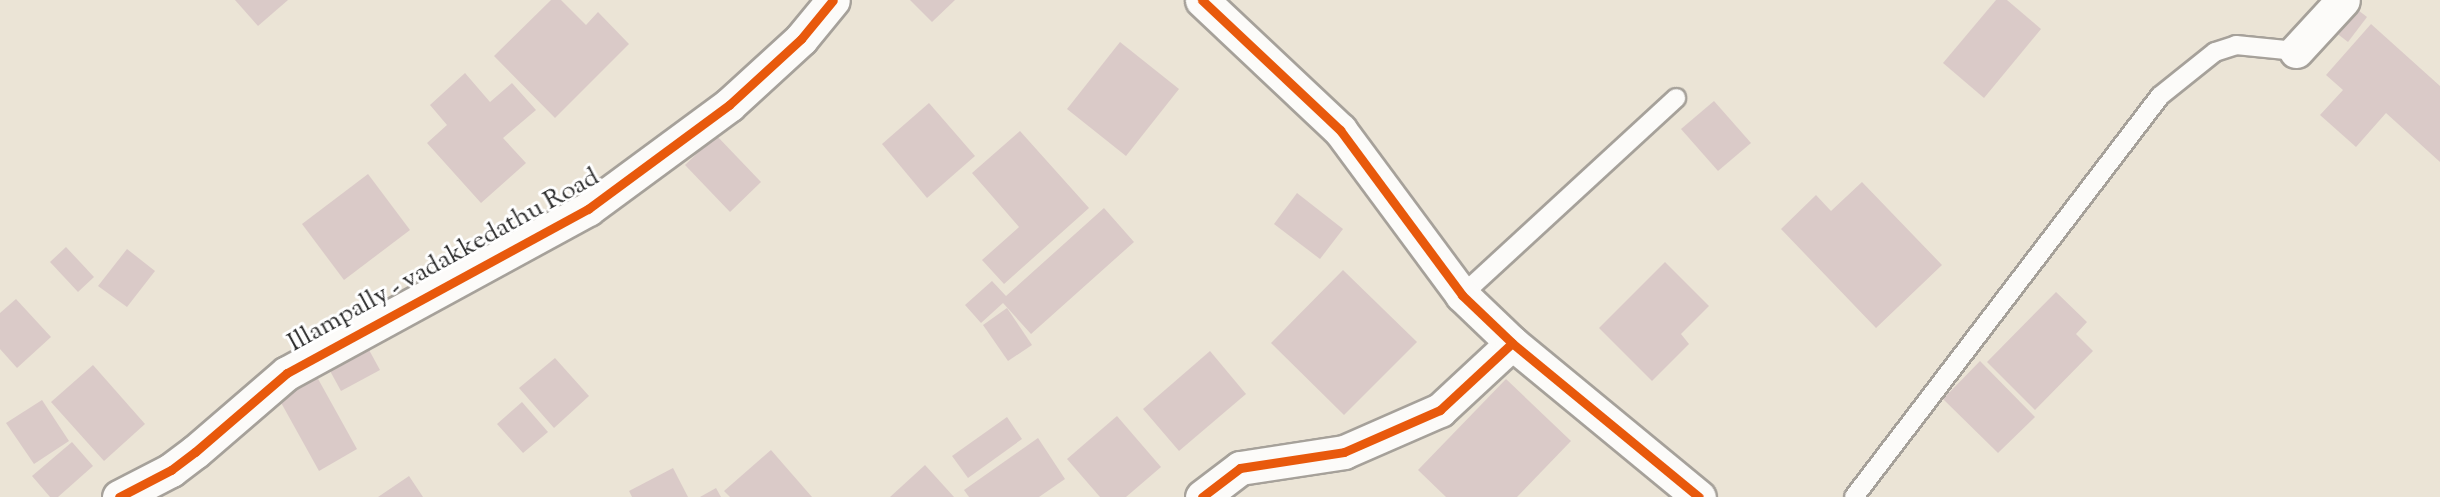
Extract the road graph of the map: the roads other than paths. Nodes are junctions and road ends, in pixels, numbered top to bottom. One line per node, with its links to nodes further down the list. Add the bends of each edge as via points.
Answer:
1 (833, 0): 8 (street, Illampally - vadakkedathu Road, via 801,39 729,105 588,209 286,373 187,458)
2 (1202, 0): 6 (street, via 1340,130)
3 (2343, 0): 4 (street)
4 (2296, 51): 11 (lane, via 2236,45 2215,52 2160,96)
5 (1676, 98): 6 (lane)
6 (1462, 295): 7 (street)
7 (1512, 343): 9 (street, via 1440,410 1344,452 1240,468); 10 (street)
8 (119, 497)
9 (1202, 497)
10 (1699, 497)
11 (1854, 497)

